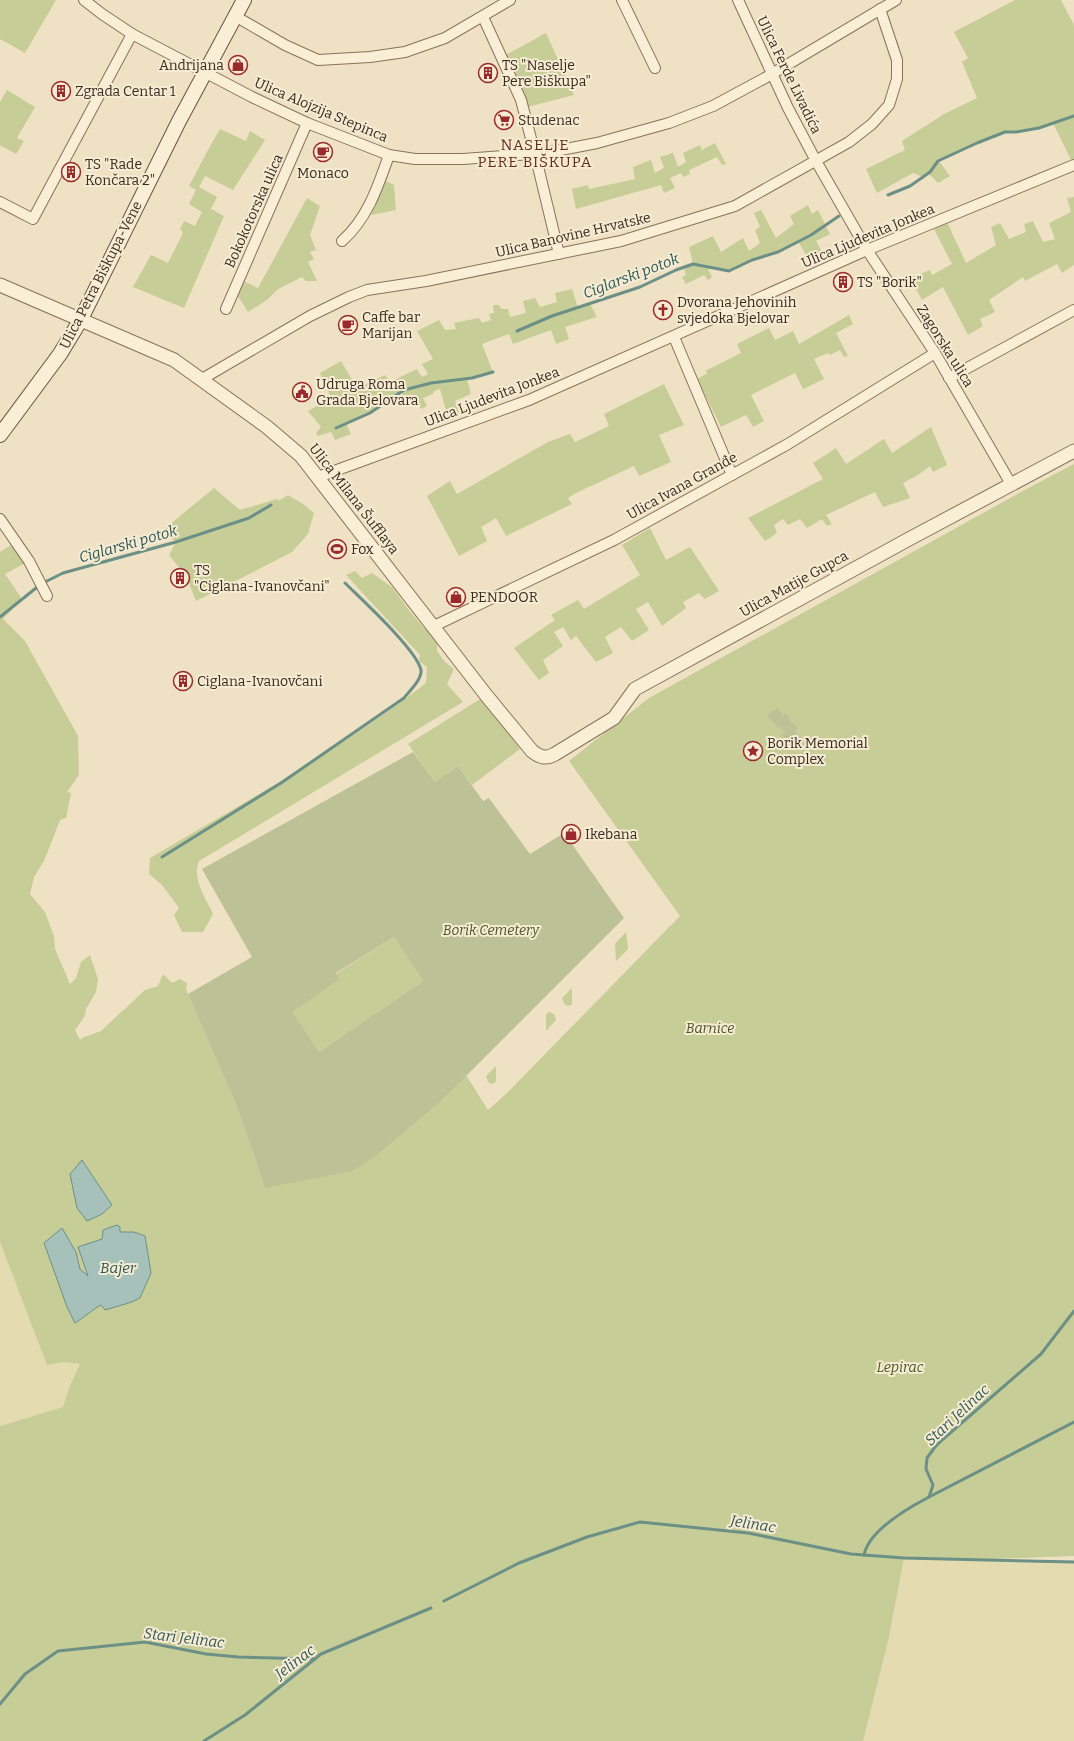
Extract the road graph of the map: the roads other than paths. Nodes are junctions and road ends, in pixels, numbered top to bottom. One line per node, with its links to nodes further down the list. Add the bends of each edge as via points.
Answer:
1 (84, 0): 10 (street, Ulica Alojzija Stepinca)
2 (244, 0): 8 (main road, Ulica Petra Biškupa-Vene)
3 (510, 0): 9 (street)
4 (622, 0): 11 (street)
5 (738, 0): 13 (street, Ulica Ferde Livadića)
6 (896, 0): 7 (street, Ulica Alojzija Stepinca)
7 (880, 9): 13 (street, Ulica Alojzija Stepinca); 17 (street, Ulica Banovine Hrvatske, via 897,60 897,79 889,105 872,124 849,142)
8 (235, 16): 9 (street, via 285,45 318,60 405,52 445,38); 12 (main road, Ulica Petra Biškupa-Vene)
9 (483, 16): 16 (street, via 521,100)
10 (132, 34): 12 (street, Ulica Alojzija Stepinca); 19 (street, via 33,219)
11 (655, 68)
12 (206, 73): 14 (street, Ulica Alojzija Stepinca); 26 (main road, Ulica Petra Biškupa-Vene)
13 (772, 74): 16 (street, Ulica Alojzija Stepinca, via 713,106 669,122 597,143); 17 (street, Ulica Ferde Livadića)
14 (307, 123): 15 (street, Ulica Alojzija Stepinca); 24 (street, Bokokotorska ulica)
15 (389, 154): 16 (street, Ulica Alojzija Stepinca, via 415,159 447,159); 20 (street, via 371,202 357,226)
16 (535, 154): 22 (street)
17 (816, 161): 21 (street, Zagorska ulica); 22 (street, Ulica Banovine Hrvatske, via 736,206 621,241)
18 (1074, 165): 21 (street, Ulica Ljudevita Jonkea)
19 (0, 202)
20 (342, 241)
21 (867, 250): 27 (street, Ulica Ljudevita Jonkea); 28 (street, Zagorska ulica)
22 (559, 254): 30 (street, Ulica Banovine Hrvatske, via 426,281 367,290 310,316)
23 (0, 285): 26 (street, Ulica Milana Šufflaya)
24 (226, 309)
25 (1074, 310): 29 (street)
26 (80, 321): 30 (street, Ulica Milana Šufflaya, via 174,360); 31 (main road, Ulica Petra Biškupa-Vene, via 60,354)
27 (674, 337): 33 (street); 34 (street, Ulica Ljudevita Jonkea, via 529,400)
28 (935, 353): 29 (street, Zagorska ulica); 33 (street, Ulica Ivana Granđe, via 788,444)
29 (949, 378): 35 (street, Zagorska ulica)
30 (202, 379): 34 (street, Ulica Milana Šufflaya, via 302,456)
31 (0, 435)
32 (1074, 451): 35 (street, Ulica Matije Gupca)
33 (732, 475): 38 (street, Ulica Ivana Granđe, via 614,540)
34 (318, 477): 38 (street, Ulica Milana Šufflaya)
35 (1011, 484): 39 (street, Ulica Matije Gupca, via 635,689 614,718 556,754)
36 (0, 519): 37 (street, via 29,561)
37 (47, 596)
38 (434, 626): 39 (street, Ulica Milana Šufflaya, via 532,751)
39 (542, 758)

